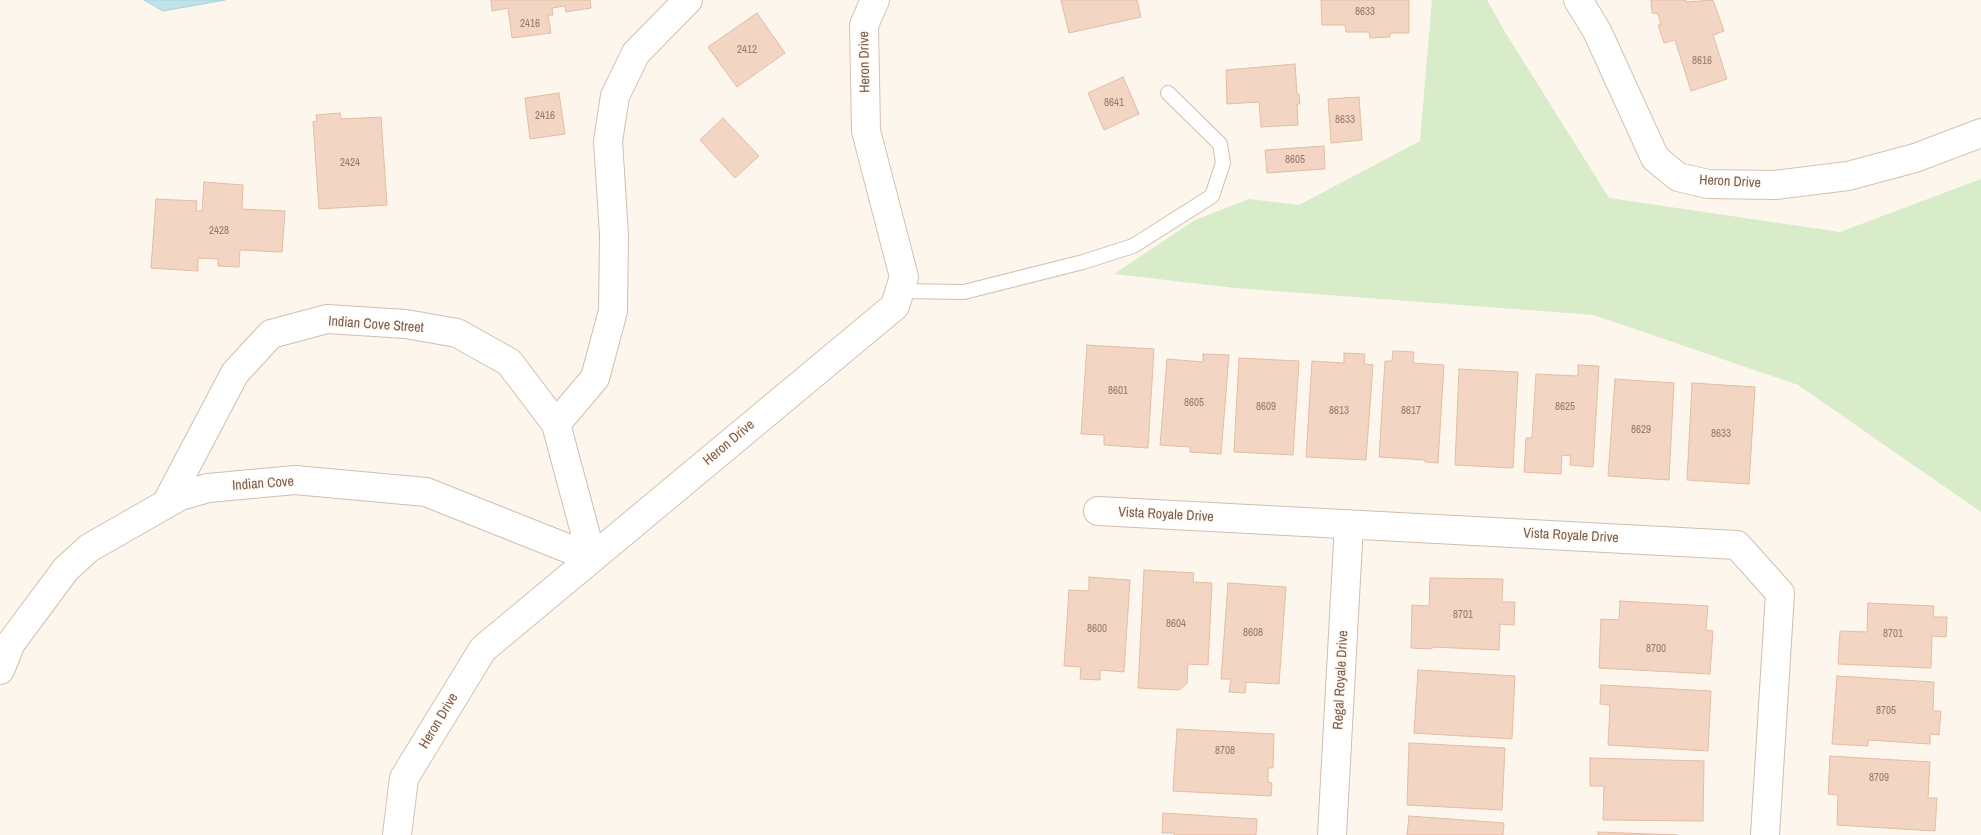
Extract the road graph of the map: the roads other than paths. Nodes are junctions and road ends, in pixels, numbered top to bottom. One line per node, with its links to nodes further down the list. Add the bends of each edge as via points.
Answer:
1 (688, 0): 7 (street, via 636,53 615,96 608,142 614,235 613,311 595,378)
2 (875, 0): 6 (street, Heron Drive, via 864,25 866,131 904,277)
3 (1578, 0): 5 (street, Heron Drive, via 1597,31 1655,158 1678,177 1708,184 1775,185 1848,176 1915,158)
4 (1168, 93): 6 (lane, via 1220,144 1223,163 1212,196 1133,246 1083,262 964,292)
5 (1981, 133)
6 (900, 291): 11 (street, Heron Drive, via 895,306)
7 (556, 424): 8 (street, Indian Cove Street, via 509,362 457,333 406,324 327,319 271,334 235,373); 11 (street, Indian Cove Street)
8 (166, 504): 11 (street, Indian Cove, via 208,488 295,480 426,492); 12 (street, Indian Cove, via 89,548 66,569 11,643)
9 (1098, 511): 10 (street, Vista Royale Drive)
10 (1349, 524): 14 (street, Regal Royale Drive); 15 (street, Vista Royale Drive, via 1737,545 1780,593)
11 (592, 558): 13 (street, Heron Drive, via 483,649 404,778)
12 (0, 670)
13 (397, 835)
14 (1332, 835)
15 (1764, 835)

